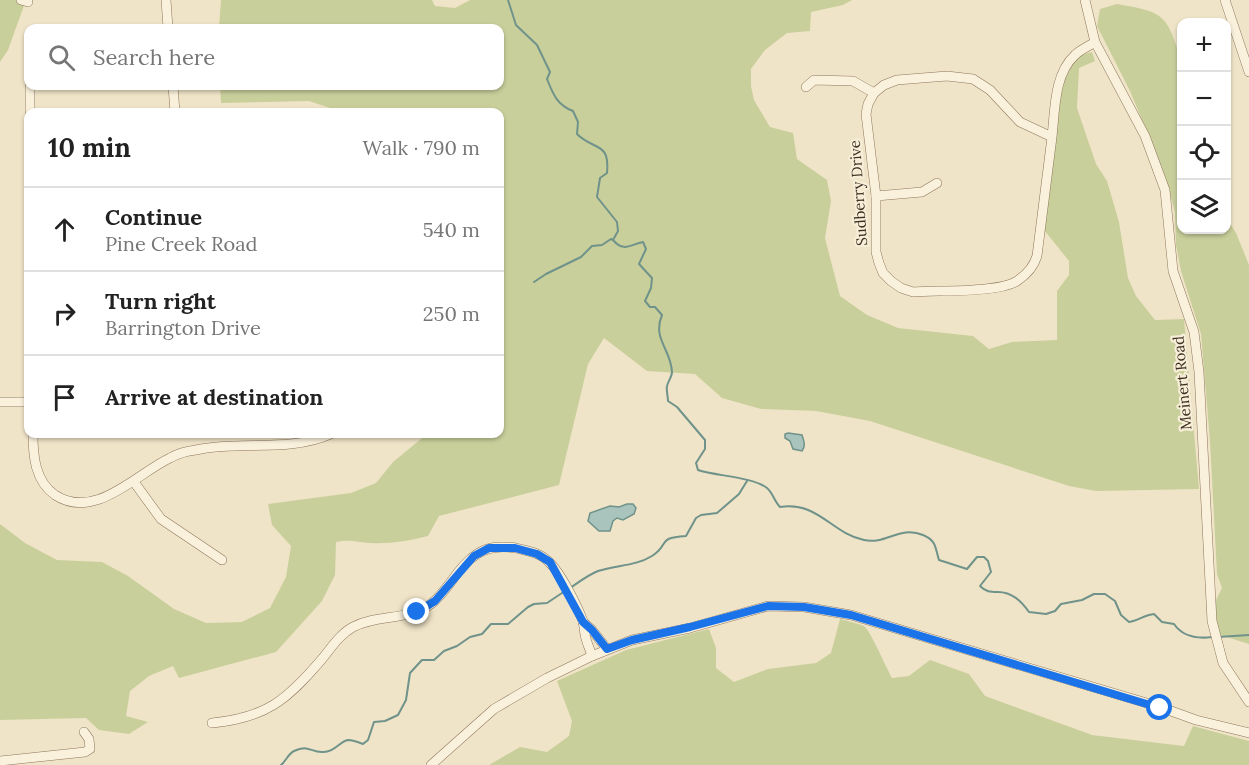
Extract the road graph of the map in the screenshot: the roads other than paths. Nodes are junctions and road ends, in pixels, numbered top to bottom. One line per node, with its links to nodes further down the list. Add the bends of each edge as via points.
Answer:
1 (166, 0): 4 (street)
2 (1085, 0): 5 (street, Meinert Road)
3 (1225, 0): 6 (street)
4 (168, 24)
5 (1095, 42): 13 (street, Sudberry Drive, via 1076,54 1064,68); 25 (street, Meinert Road, via 1144,136 1165,190 1173,271 1194,332 1199,372 1212,621 1223,663)
6 (1249, 72)
7 (806, 87): 10 (street, via 814,80 853,81)
8 (30, 90): 11 (street)
9 (173, 90): 12 (street)
10 (874, 93): 13 (street, via 897,80 947,76 973,79 990,90 1020,122); 15 (street, Sudberry Drive, via 866,114)
11 (30, 108)
12 (174, 108)
13 (1052, 137): 15 (street, Sudberry Drive, via 1037,256 1034,265 1006,286 913,292 902,288 884,273 879,263)
14 (937, 183): 15 (street, via 922,192)
15 (876, 196)
16 (0, 402): 17 (street)
17 (24, 402)
18 (33, 438): 20 (street, via 37,470 57,496 92,502)
19 (318, 438): 20 (street, via 195,450 171,457)
20 (134, 482): 21 (street, via 161,519)
21 (222, 560)
22 (583, 622): 23 (street); 24 (street); 26 (street, via 550,562 524,550 489,548 467,562 426,607 350,629 298,686 271,707 239,719)
23 (607, 649): 24 (street); 28 (street, via 768,606 804,607 851,615)
24 (592, 656): 30 (street, via 494,709)
25 (1249, 702)
26 (212, 723)
27 (84, 732): 29 (street, via 90,749 85,752)
28 (1249, 734)
29 (0, 761)
30 (431, 765)

